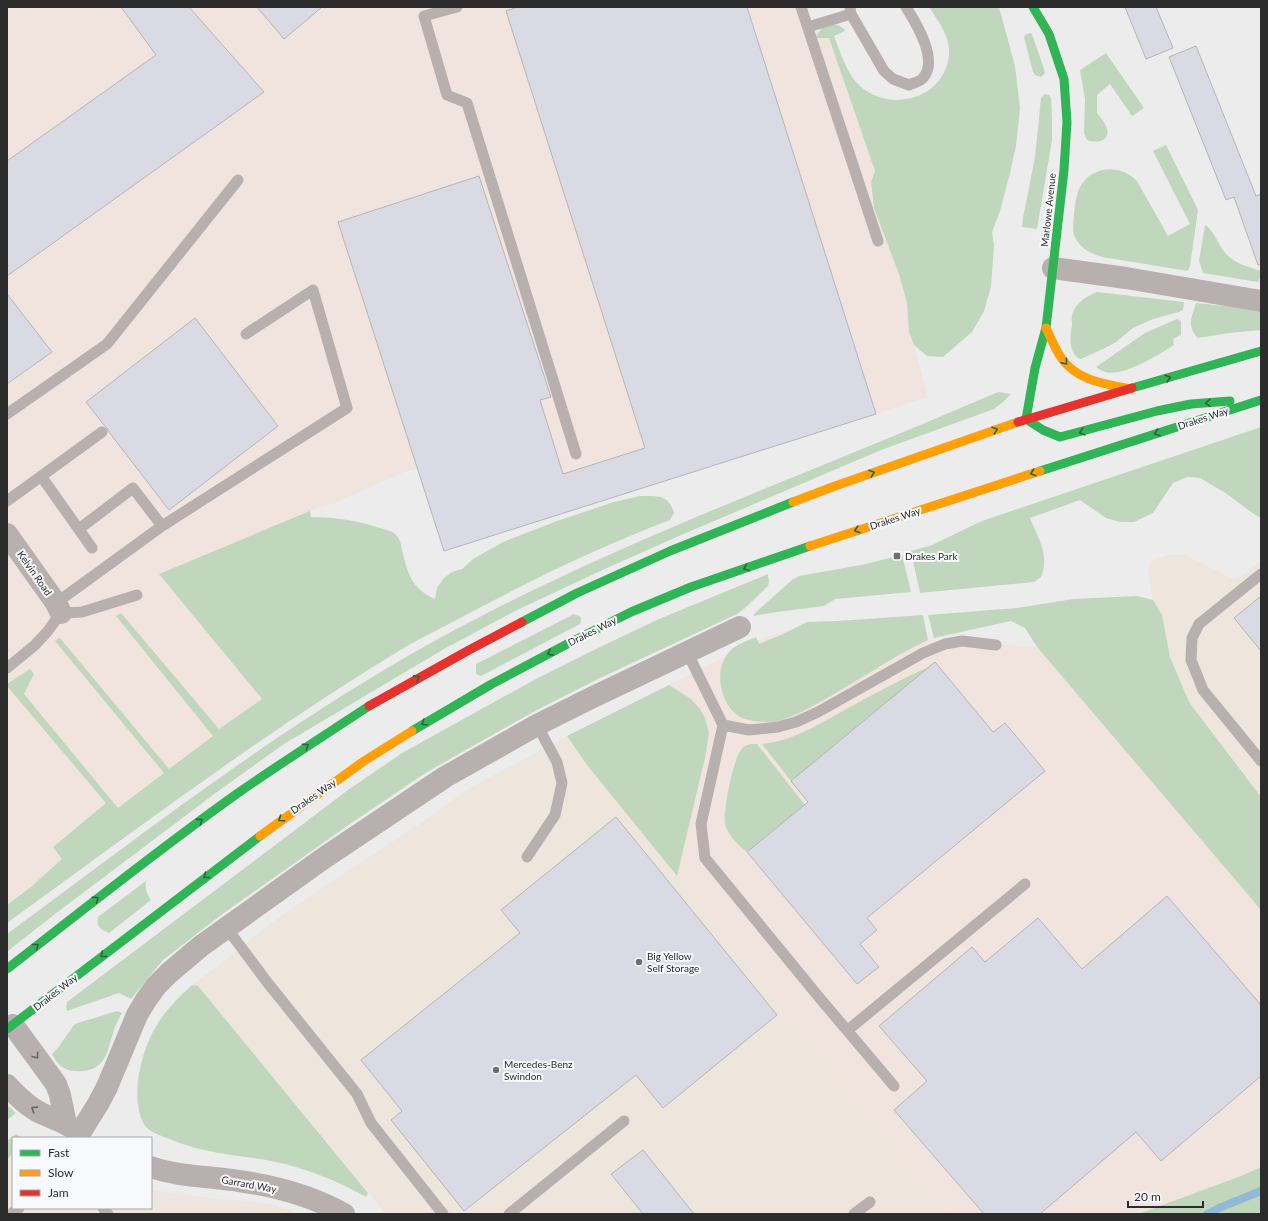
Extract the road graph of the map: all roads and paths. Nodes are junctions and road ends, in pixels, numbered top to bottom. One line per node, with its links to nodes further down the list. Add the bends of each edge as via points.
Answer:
1 (457, 7): 19 (lane, via 424,16 447,95 467,103)
2 (801, 7): 6 (lane)
3 (906, 7): 5 (lane, via 918,26 927,52 928,70 922,80 909,85 893,79 884,71)
4 (1032, 7): 9 (main road, Marlowe Avenue, via 1055,49 1064,79 1066,100 1066,146)
5 (850, 11): 6 (lane)
6 (808, 27): 8 (lane)
7 (238, 180): 16 (lane, via 107,344)
8 (878, 241)
9 (1053, 268): 10 (street); 11 (main road, Marlowe Avenue)
10 (1261, 301)
11 (1046, 328): 14 (main road, one-way to 14, via 1062,358 1075,372 1098,383); 17 (main road, Marlowe Avenue, via 1034,368)
12 (246, 334): 22 (lane, via 312,290 346,408)
13 (1261, 351): 14 (main road, one-way to 13)
14 (1131, 389): 17 (main road)
15 (1261, 399): 17 (main road, one-way to 17, via 1192,404 1060,438); 40 (main road, Drakes Way, one-way to 40, via 776,557 638,609 569,643 424,723 321,790)
16 (7, 414)
17 (1026, 419): 39 (main road, one-way to 17, via 147,860 244,789 375,702 462,653 577,593 717,531 835,486)
18 (102, 432): 20 (lane)
19 (576, 454)
20 (40, 476): 21 (lane); 23 (lane)
21 (7, 501)
22 (162, 526): 23 (lane, via 133,488); 28 (lane)
23 (79, 529): 25 (lane)
24 (7, 534): 28 (street, Kelvin Road)
25 (92, 548)
26 (1261, 574): 35 (lane, via 1200,624 1192,638 1191,660 1203,690)
27 (137, 595): 28 (lane, via 82,612)
28 (58, 608): 32 (lane, via 47,632)
29 (740, 627): 31 (street)
30 (996, 645): 34 (lane, via 962,641 944,644 796,722 749,730)
31 (687, 652): 33 (street); 34 (lane)
32 (7, 668)
33 (537, 725): 36 (lane, via 557,762 562,783 555,815); 38 (street, via 445,777)
34 (723, 725): 41 (lane, via 701,824 706,858)
35 (1261, 761)
36 (527, 857)
37 (1026, 884): 41 (lane)
38 (226, 927): 45 (street, via 156,986 137,1015 98,1104); 49 (lane, via 357,1094 371,1122)
39 (7, 969)
40 (9, 1024): 45 (street, one-way to 45, via 56,1084)
41 (848, 1030): 43 (lane)
42 (7, 1085): 45 (street, one-way to 42, via 31,1108)
43 (894, 1086)
44 (624, 1121): 50 (lane)
45 (78, 1132)
46 (152, 1167): 48 (street, Garrard Way, via 186,1175 271,1187 302,1195)
47 (870, 1202): 51 (lane)
48 (344, 1214)
49 (443, 1214)
50 (509, 1214)
51 (854, 1214)

